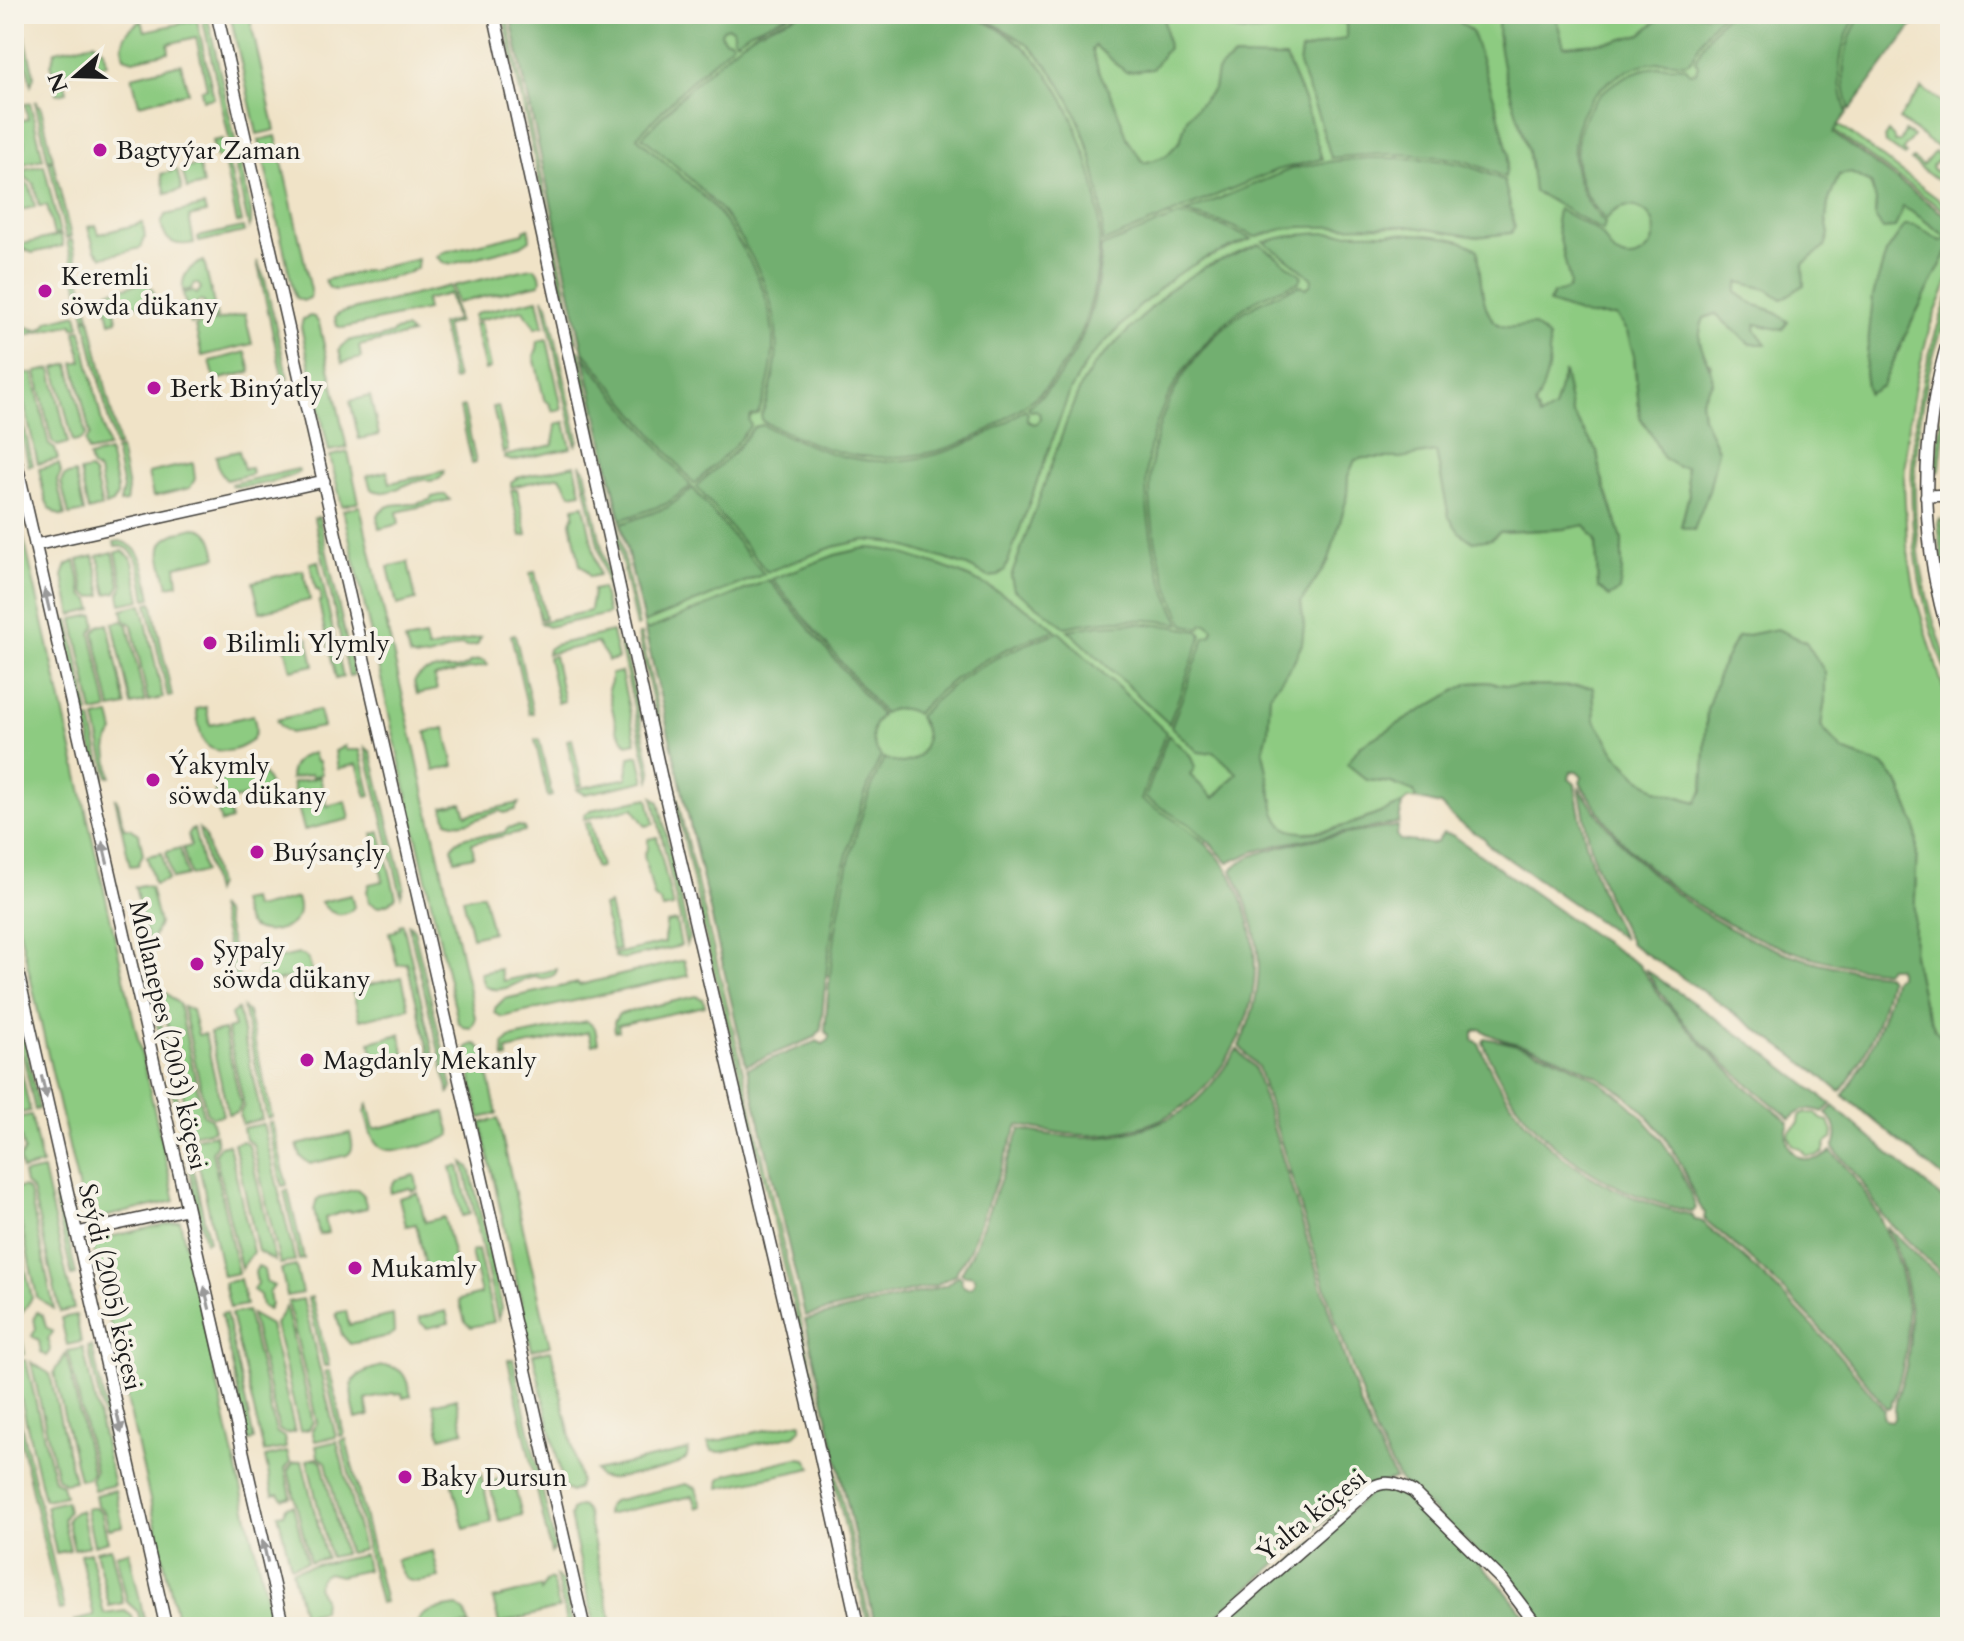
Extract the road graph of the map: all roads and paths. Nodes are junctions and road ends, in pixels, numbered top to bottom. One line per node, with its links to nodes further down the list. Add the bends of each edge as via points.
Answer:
1 (217, 14): 5 (street)
2 (494, 14): 16 (street, via 663,786)
3 (1950, 335): 7 (street, via 1934,402)
4 (14, 452): 8 (street, Mollanepes (2003) köçesi)
5 (324, 481): 8 (street); 15 (street)
6 (1950, 495): 7 (street)
7 (1926, 496): 9 (street, via 1931,553)
8 (35, 545): 11 (street, Mollanepes (2003) köçesi, one-way to 8)
9 (1950, 639)
10 (14, 956): 12 (street, Seýdi (2005) köçesi, one-way to 12)
11 (186, 1209): 12 (street); 14 (street, Mollanepes (2003) köçesi, one-way to 11)
12 (77, 1233): 13 (street, Seýdi (2005) köçesi, one-way to 13)
13 (166, 1627)
14 (283, 1627)
15 (584, 1627)
16 (858, 1627)
17 (1212, 1627): 18 (street, Ýalta köçesi, via 1371,1488 1388,1483 1413,1492 1503,1581)
18 (1538, 1627)

